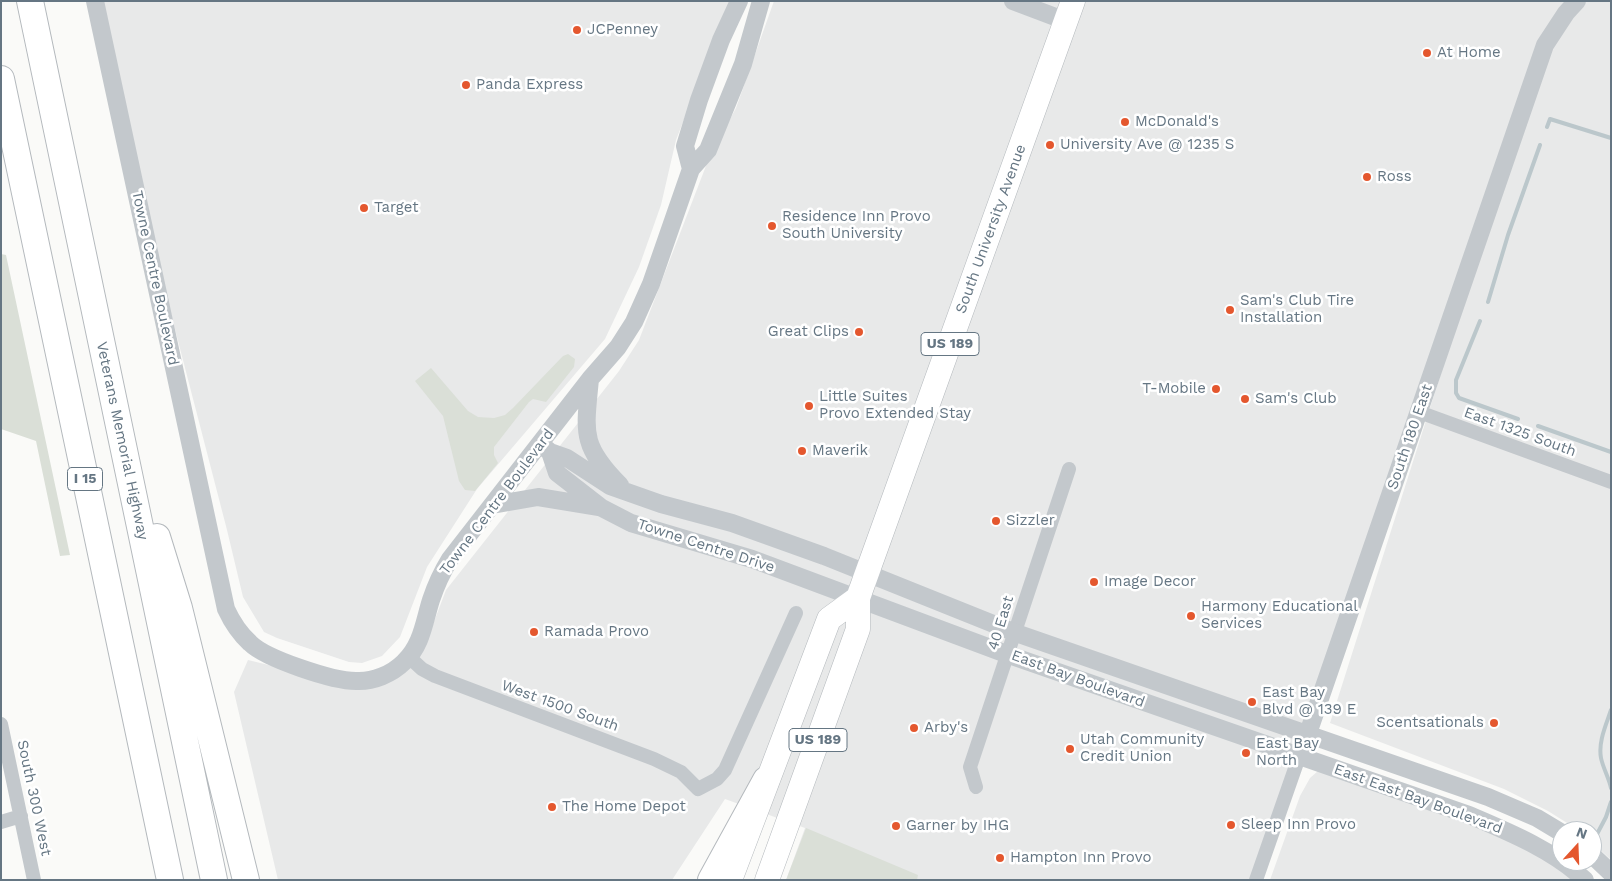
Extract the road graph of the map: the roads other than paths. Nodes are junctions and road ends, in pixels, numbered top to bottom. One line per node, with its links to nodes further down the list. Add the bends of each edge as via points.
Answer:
1 (30, 1): 10 (highway, Veterans Memorial Highway)
2 (95, 1): 24 (street, Towne Centre Boulevard, via 226,609 236,628 263,653 337,679 356,682 380,677)
3 (740, 1): 9 (street, via 716,52 686,146)
4 (761, 1): 9 (street, via 742,64 712,142)
5 (1013, 1): 7 (street)
6 (1577, 1): 12 (street, South 180 East, via 1545,45)
7 (1069, 7): 19 (highway, South University Avenue / US 189)
8 (1, 79): 34 (highway, I 15)
9 (691, 169): 11 (street, Towne Centre Boulevard, via 640,310 618,348)
10 (106, 368): 35 (highway, Veterans Memorial Highway); 36 (highway, via 179,608)
11 (590, 379): 13 (street, Towne Centre Boulevard); 16 (street, via 586,417 593,455)
12 (1419, 412): 15 (street, East 1325 South); 26 (street, South 180 East)
13 (545, 448): 16 (street, Towne Centre Drive); 17 (street, Towne Centre Boulevard); 18 (street, Towne Centre Drive, via 557,473)
14 (1069, 469): 22 (street, 40 East)
15 (1611, 482)
16 (628, 493): 19 (street, Towne Centre Drive, via 732,523)
17 (492, 505): 18 (street, via 538,497); 24 (street, Towne Centre Boulevard, via 450,559 439,579 426,624)
18 (602, 508): 20 (street, Towne Centre Drive, via 656,532 752,559)
19 (867, 574): 20 (highway, South University Avenue / US 189); 22 (street, East Bay Boulevard)
20 (858, 598): 23 (street, East Bay Boulevard); 28 (highway, US 189, via 829,619); 39 (highway, South University Avenue / US 189, via 858,629)
21 (796, 612): 24 (street, West 1500 South, via 725,770 717,779 698,789 670,766 435,676)
22 (1016, 633): 23 (street, 40 East); 26 (street, East Bay Boulevard)
23 (1009, 655): 27 (street, East Bay Boulevard); 29 (street, 40 East, via 970,767)
24 (409, 657)
25 (1, 724): 30 (street, South 300 West)
26 (1307, 736): 27 (street, South 180 East); 32 (street, East East Bay Boulevard, via 1488,797)
27 (1299, 756): 40 (street, South 180 East); 41 (street, East East Bay Boulevard, via 1469,815 1514,834 1572,868)
28 (766, 780): 37 (highway); 38 (highway, US 189)
29 (976, 786)
30 (21, 816): 31 (street); 33 (street, South 300 West)
31 (1, 822)
32 (1552, 827)
33 (34, 880)
34 (170, 880)
35 (214, 880)
36 (246, 880)
37 (711, 880)
38 (730, 880)
39 (767, 880)
40 (1256, 880)
41 (1585, 880)

